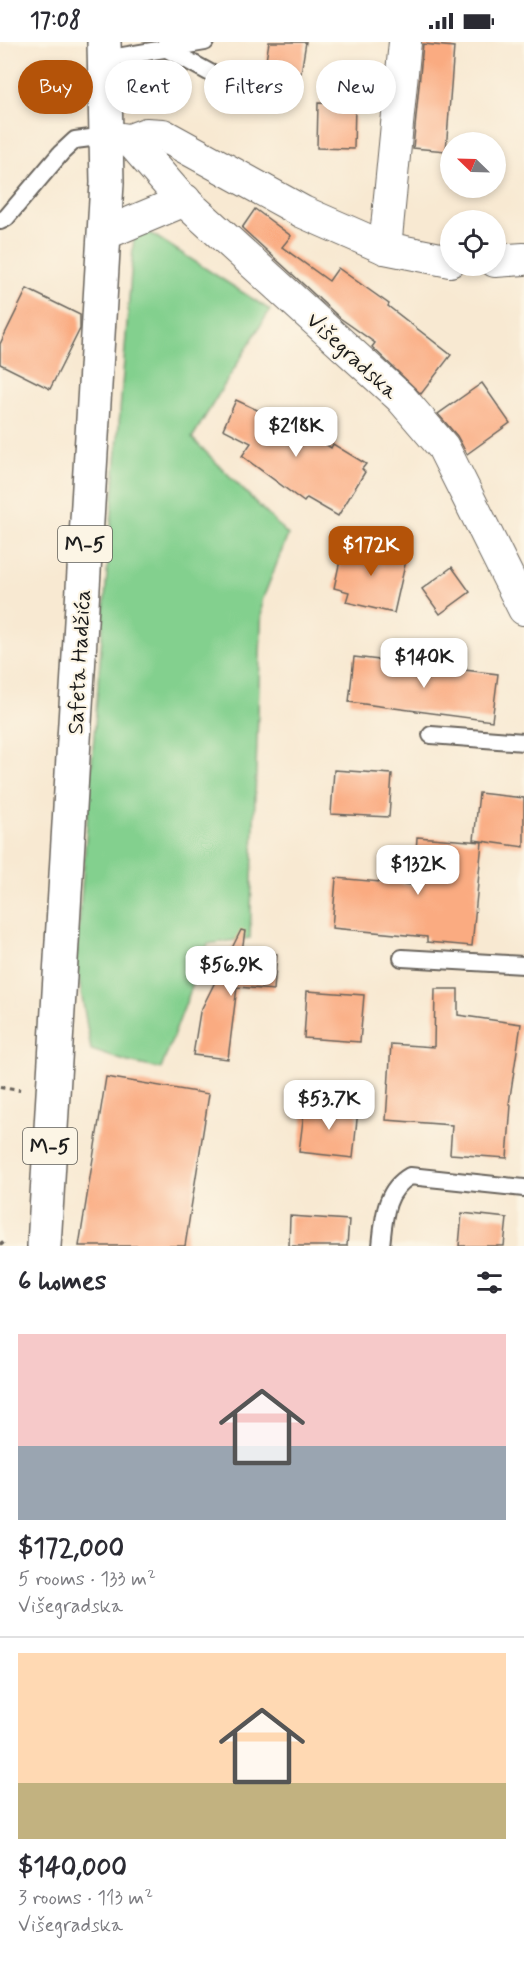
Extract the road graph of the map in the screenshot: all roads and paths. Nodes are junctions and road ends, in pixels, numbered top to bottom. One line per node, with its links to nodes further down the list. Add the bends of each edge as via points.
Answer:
1 (205, 42): 3 (lane)
2 (405, 42): 10 (street)
3 (165, 45): 4 (lane); 5 (lane)
4 (104, 50): 6 (main road, Safeta Hadžića / M-5)
5 (204, 69)
6 (118, 138): 7 (street, Višegradska); 8 (lane, via 75,140); 9 (main road, Safeta Hadžića / M-5, via 107,183); 10 (street, via 163,135 303,212)
7 (185, 200): 9 (street); 14 (street, Višegradska, via 401,398 443,447)
8 (0, 221)
9 (104, 234): 24 (main road, Safeta Hadžića / M-5)
10 (385, 248): 11 (street)
11 (440, 259)
12 (524, 260): 13 (street)
13 (506, 261)
14 (524, 609)
15 (431, 735): 16 (lane)
16 (524, 742)
17 (402, 958): 18 (lane)
18 (524, 965)
19 (0, 1087): 20 (path)
20 (20, 1090)
21 (524, 1188): 25 (lane, via 410,1176 398,1183 388,1200)
22 (0, 1242): 23 (path)
23 (4, 1246)
24 (44, 1246)
25 (381, 1246)

